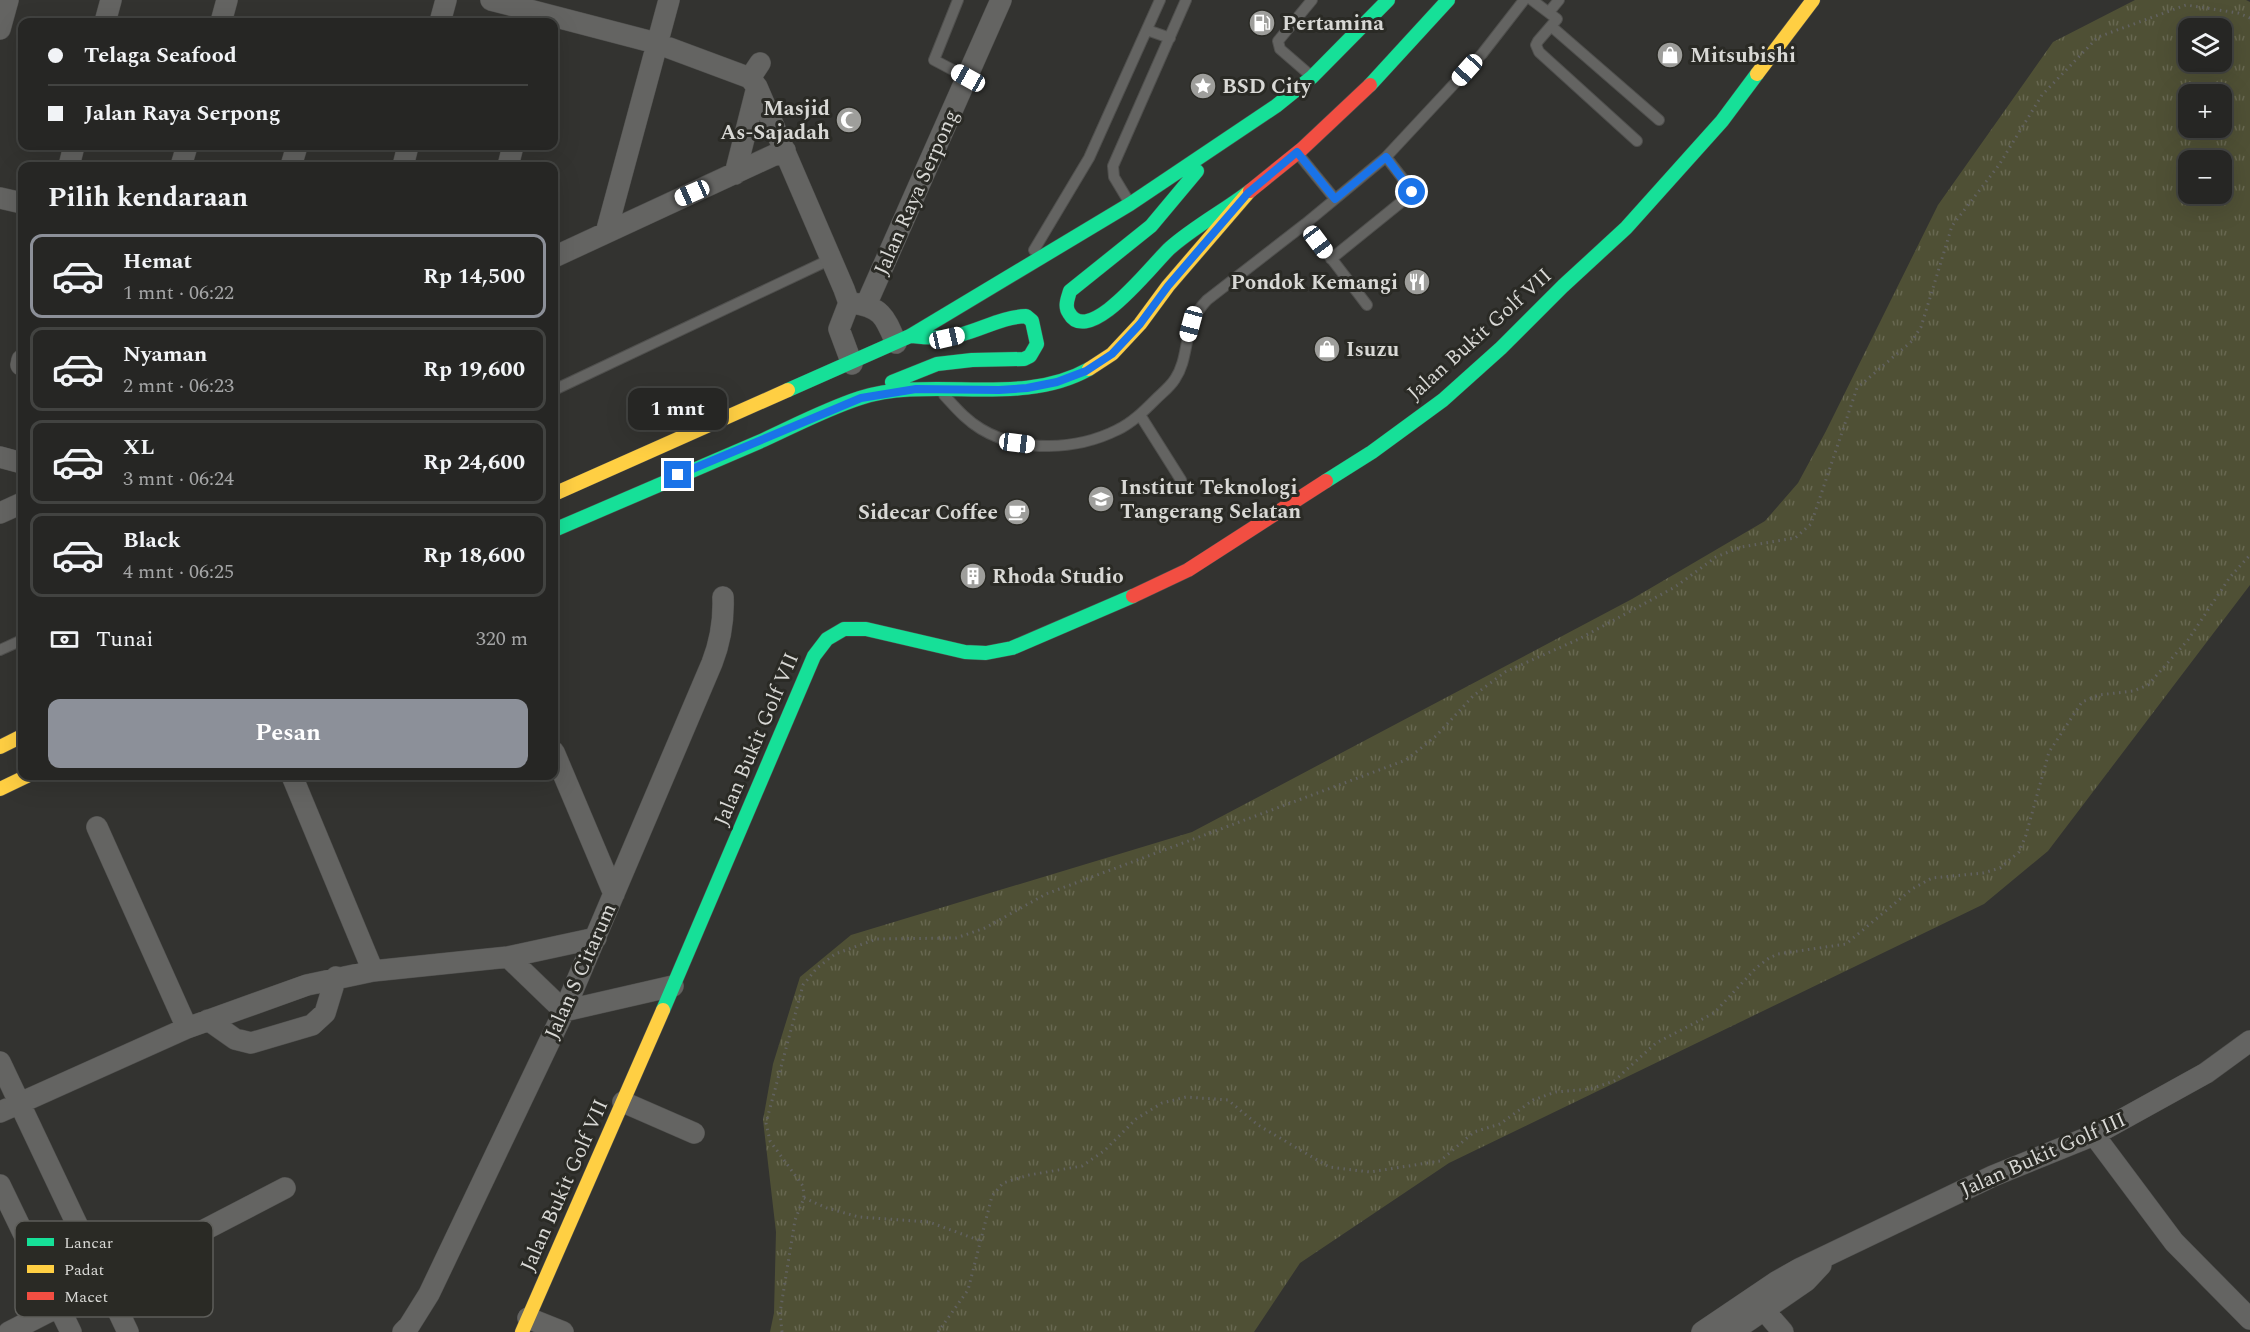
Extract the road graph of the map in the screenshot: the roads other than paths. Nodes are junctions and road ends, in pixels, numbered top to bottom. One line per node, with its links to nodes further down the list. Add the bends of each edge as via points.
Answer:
1 (8, 0): 23 (street)
2 (111, 0): 19 (street)
3 (227, 0): 20 (street)
4 (446, 0): 21 (street)
5 (491, 0): 26 (street)
6 (669, 0): 26 (street)
7 (958, 0): 29 (lane, via 934,60)
8 (1001, 0): 29 (street, Jalan Raya Serpong)
9 (1160, 0): 24 (lane)
10 (1186, 0): 25 (lane)
11 (1312, 0): 28 (lane, via 1278,41 1280,49)
12 (1388, 0): 28 (main road)
13 (1448, 0): 34 (main road, via 1349,105)
14 (1524, 0): 35 (lane, via 1482,54)
15 (1532, 0): 18 (lane)
16 (1559, 0): 18 (lane)
17 (1813, 0): 78 (main road, Jalan Bukit Golf VII, via 1722,121 1626,228 1443,400 1372,452 1188,570 1012,648 965,652 866,629 844,629 827,639 814,656)
18 (1549, 12): 22 (lane, via 1557,19)
19 (106, 18)
20 (222, 18)
21 (441, 18)
22 (1552, 27): 30 (lane); 31 (lane, via 1538,41 1539,52)
23 (0, 29)
24 (1147, 30): 25 (lane); 47 (lane, via 1089,158)
25 (1170, 38): 41 (lane, via 1113,166 1114,177)
26 (656, 43): 27 (street); 43 (street)
27 (755, 76): 33 (street); 36 (street)
28 (1312, 77): 32 (main road)
29 (968, 78): 49 (street, Jalan Raya Serpong, via 894,239)
30 (1659, 120)
31 (1637, 141)
32 (1217, 146): 37 (main road, via 1151,226 1070,291 1066,299 1069,315 1084,324 1100,318 1172,247); 41 (main road)
33 (785, 150): 36 (street); 45 (street)
34 (1297, 152): 37 (main road); 39 (lane)
35 (1386, 157): 39 (lane); 46 (lane, via 1410,188 1410,195)
36 (735, 174): 43 (street)
37 (1248, 193): 53 (main road, via 1140,324 1112,354 1086,371 1027,388)
38 (0, 198): 40 (street)
39 (1335, 199): 42 (lane)
40 (18, 202)
41 (1130, 204): 47 (main road)
42 (1305, 224): 46 (lane); 55 (lane, via 1197,310 1175,379)
43 (606, 233): 44 (street)
44 (558, 255)
45 (831, 259): 49 (street); 52 (lane)
46 (1332, 259): 48 (lane)
47 (1021, 270): 50 (main road)
48 (1367, 305)
49 (852, 308): 50 (street, via 879,310); 51 (street, Jalan Raya Serpong, via 839,329)
50 (903, 340): 51 (main road); 54 (main road, via 947,338 1026,316 1032,321 1037,344 1035,351 1024,359 937,364)
51 (852, 364): 59 (main road)
52 (558, 388)
53 (938, 388): 54 (main road); 55 (lane, via 981,430 1037,446 1096,439)
54 (861, 398): 62 (main road)
55 (1140, 415): 58 (lane)
56 (0, 457): 57 (street)
57 (18, 462)
58 (1181, 480)
59 (558, 492)
60 (18, 505): 61 (street)
61 (0, 513)
62 (558, 528)
63 (723, 597): 73 (street, Jalan S Citarum, via 720,641)
64 (18, 642): 65 (lane)
65 (0, 650)
66 (18, 738): 67 (main road)
67 (0, 747)
68 (558, 761): 73 (street)
69 (19, 780): 71 (main road)
70 (294, 780): 76 (street)
71 (0, 789)
72 (97, 826): 81 (street)
73 (615, 894): 74 (street, Jalan S Citarum)
74 (596, 938): 75 (street); 79 (street, Jalan S Citarum)
75 (508, 957): 76 (street); 79 (street)
76 (373, 971): 77 (street)
77 (336, 977): 80 (street); 80 (street, via 325,1013 312,1025 251,1043 235,1039)
78 (674, 986): 79 (street); 85 (main road, Jalan Bukit Golf VII)
79 (564, 1011): 104 (street, Jalan S Citarum, via 429,1294)
80 (208, 1020): 81 (street)
81 (187, 1028): 84 (street)
82 (2250, 1041): 88 (street, Jalan Bukit Golf III, via 2206,1072)
83 (0, 1062): 84 (street)
84 (19, 1102): 86 (street); 92 (street)
85 (623, 1102): 87 (street); 100 (main road, Jalan Bukit Golf VII)
86 (0, 1112)
87 (694, 1133)
88 (2094, 1135): 94 (street, Jalan Bukit Golf III, via 1993,1176); 99 (street, via 2174,1242)
89 (0, 1185): 91 (street)
90 (285, 1188): 93 (street)
91 (17, 1221)
92 (75, 1221)
93 (213, 1225)
94 (1830, 1256): 95 (street, Jalan Bukit Golf III, via 1806,1281); 106 (street, Jalan Bukit Golf III, via 1776,1282)
95 (1764, 1310): 107 (street, Jalan Bukit Golf III); 108 (street)
96 (38, 1317): 101 (street)
97 (63, 1317): 102 (street)
98 (121, 1317): 103 (street)
99 (2250, 1319)
100 (525, 1325): 105 (street)
101 (9, 1332)
102 (71, 1332)
103 (128, 1332)
104 (403, 1332)
105 (563, 1332)
106 (1702, 1332)
107 (1732, 1332)
108 (1783, 1332)

